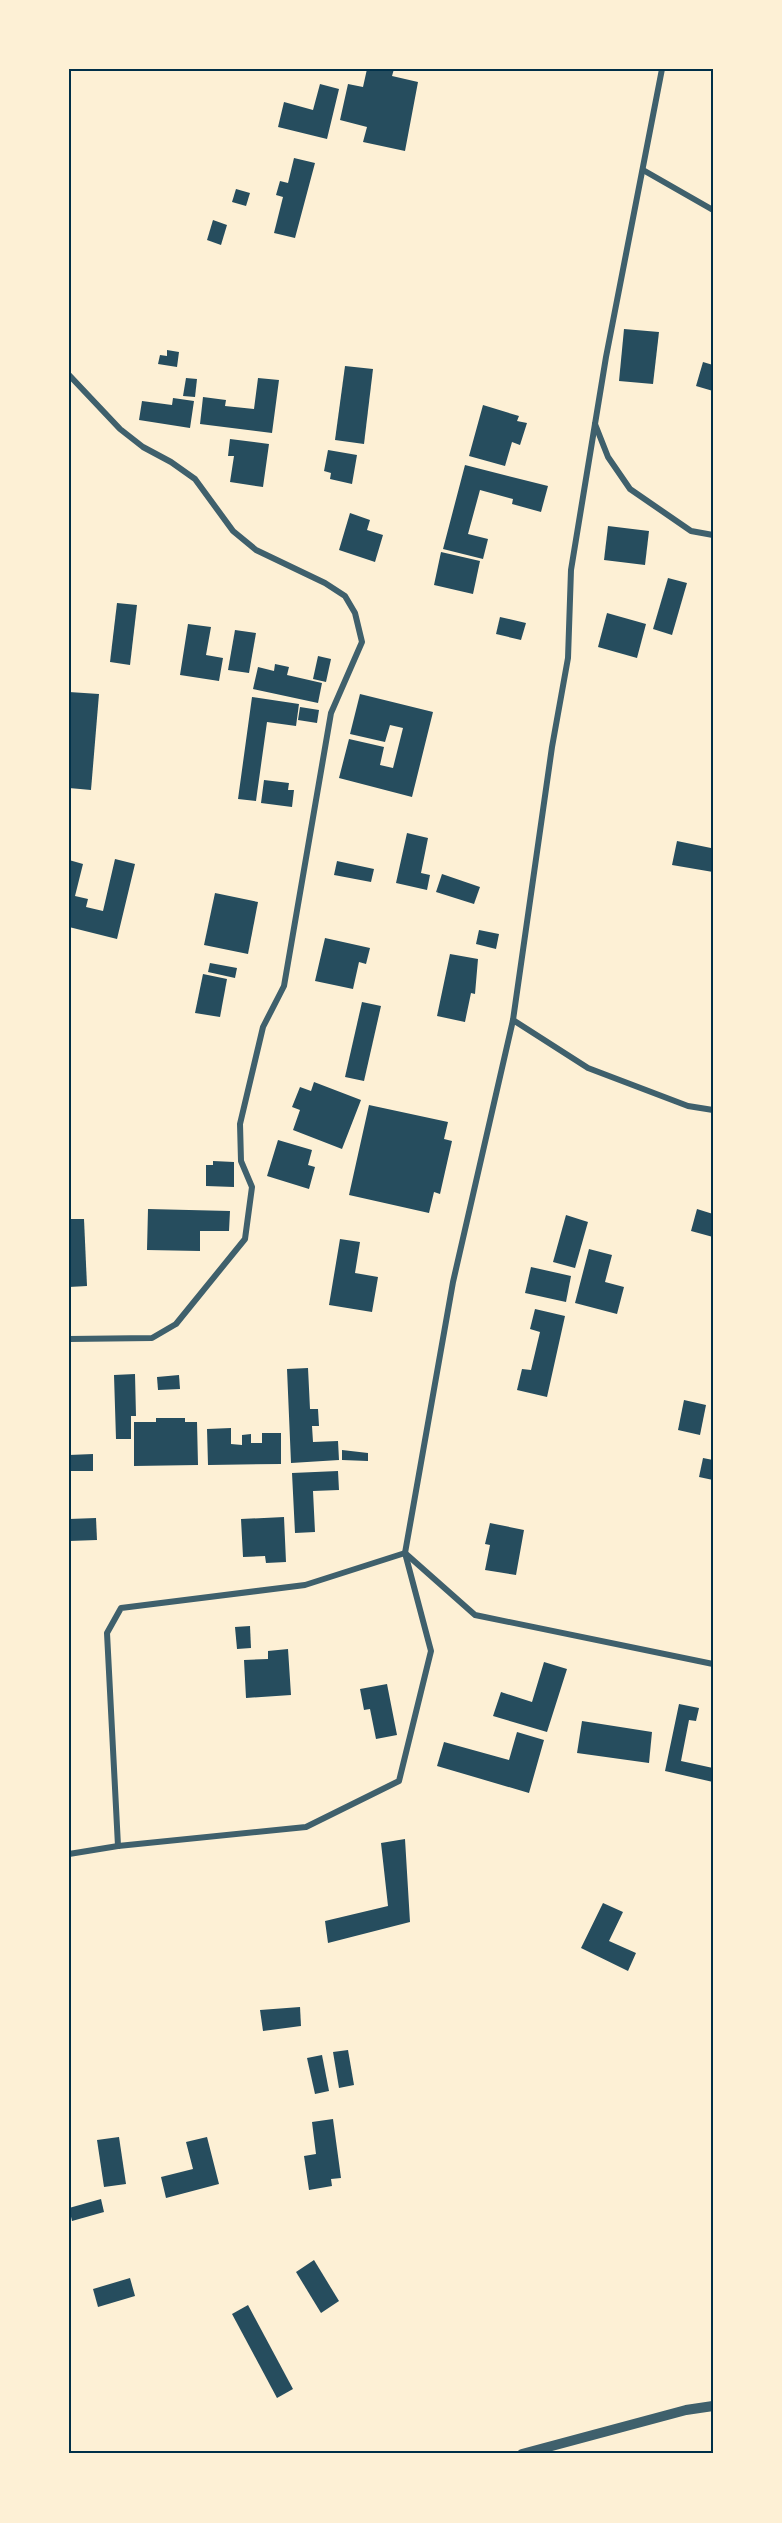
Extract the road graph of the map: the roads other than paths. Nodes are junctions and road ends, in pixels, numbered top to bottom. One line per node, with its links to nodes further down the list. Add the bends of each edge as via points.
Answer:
1 (662, 69): 2 (street)
2 (643, 170): 3 (street); 5 (street)
3 (713, 210)
4 (69, 375): 9 (street, via 120,429 195,479 233,531 256,550 345,596 355,613 362,642 330,713 284,986 263,1027 240,1124 241,1161 252,1187 245,1239 176,1324 152,1338)
5 (595, 424): 6 (street, via 608,457 630,489 692,531); 7 (street, via 572,570 568,658)
6 (713, 535)
7 (513, 1020): 8 (street, via 588,1068 688,1106); 10 (street, via 453,1282)
8 (713, 1110)
9 (69, 1339)
10 (405, 1553): 11 (street, via 475,1615); 12 (street, via 431,1651 399,1781 306,1827); 12 (street, via 305,1585 121,1608 107,1634)
11 (713, 1664)
12 (118, 1846): 13 (street)
13 (69, 1854)
14 (713, 2406): 15 (street)
15 (522, 2454)

